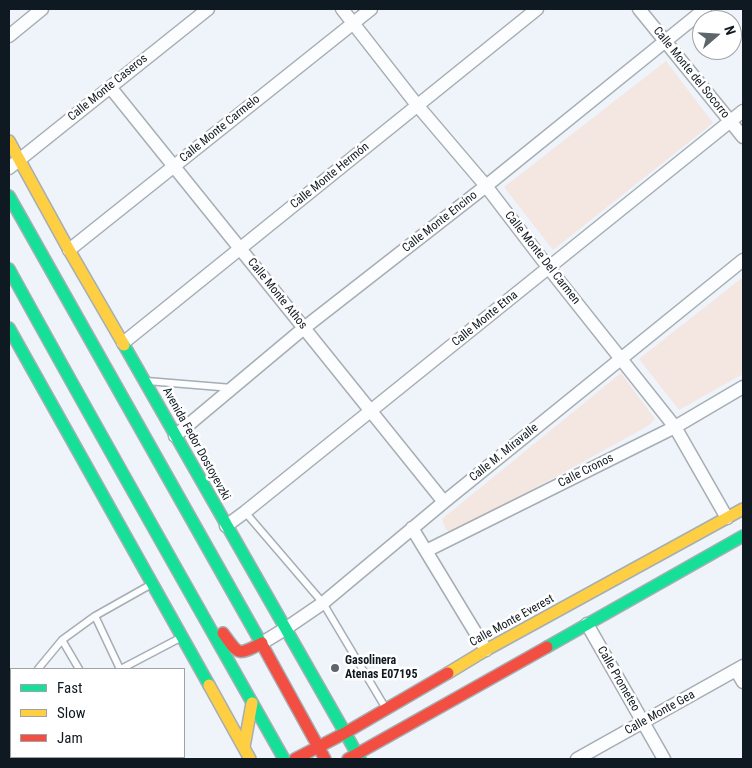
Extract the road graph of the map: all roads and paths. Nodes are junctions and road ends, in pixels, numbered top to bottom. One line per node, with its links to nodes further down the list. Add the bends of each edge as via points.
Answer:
1 (42, 9): 9 (street)
2 (208, 9): 11 (street, Calle Monte Caseros)
3 (342, 9): 8 (street, Calle Monte Del Carmen)
4 (371, 9): 8 (street, Calle Monte Carmelo)
5 (537, 9): 12 (street, Calle Monte Hermón)
6 (639, 9): 10 (street, Calle Monte del Socorro)
7 (705, 9): 10 (street, Calle Monte Encino)
8 (353, 23): 12 (street, Calle Monte Del Carmen); 18 (street, Calle Monte Carmelo)
9 (9, 36)
10 (665, 41): 14 (street, Calle Monte del Socorro); 20 (street, Calle Monte Encino)
11 (110, 87): 17 (street, Calle Monte Caseros); 18 (street, Calle Monte Athos)
12 (417, 106): 20 (street, Calle Monte Del Carmen); 22 (street, Calle Monte Hermón)
13 (743, 111): 14 (street, Calle Monte Etna)
14 (730, 122): 15 (street, Calle Monte del Socorro); 25 (street, Calle Monte Etna)
15 (743, 137)
16 (9, 142): 17 (street, Avenida Fedor Dostoyevzki)
17 (20, 160): 19 (street, Calle Monte Caseros); 23 (street, Avenida Fedor Dostoyevzki)
18 (174, 166): 22 (street, Calle Monte Athos); 23 (street, Calle Monte Carmelo)
19 (9, 168)
20 (486, 186): 25 (street, Calle Monte Del Carmen); 28 (street, Calle Monte Encino)
21 (9, 196): 53 (street, Avenida Fedor Dostoyevzki)
22 (240, 248): 28 (street, Calle Monte Athos); 29 (street, Calle Monte Hermón)
23 (68, 250): 29 (street, Avenida Fedor Dostoyevzki)
24 (743, 260): 30 (street, Calle M. Miravalle)
25 (548, 268): 30 (street, Calle Monte Del Carmen); 34 (street, Calle Monte Etna)
26 (9, 270): 46 (street)
27 (9, 328): 45 (street)
28 (304, 328): 33 (street, Calle Monte Encino); 34 (street, Calle Monte Athos)
29 (123, 343): 31 (street, Avenida Fedor Dostoyevzki)
30 (621, 359): 35 (street, Calle Monte Del Carmen); 37 (street, Calle M. Miravalle)
31 (145, 381): 33 (lane); 36 (street, Avenida Fedor Dostoyevzki)
32 (743, 387): 35 (street, Calle Cronos)
33 (233, 388): 36 (street, Calle Monte Encino)
34 (371, 411): 37 (street, Calle Monte Athos); 39 (street, Calle Monte Etna)
35 (675, 427): 40 (street, Calle Monte Del Carmen); 44 (street, Calle Cronos)
36 (175, 436): 41 (street, Avenida Fedor Dostoyevzki)
37 (444, 502): 42 (street, Calle M. Miravalle)
38 (743, 509): 40 (street, Calle Monte Everest)
39 (245, 512): 41 (street, Calle Monte Etna); 47 (lane)
40 (727, 518): 54 (street, Calle Monte Everest)
41 (226, 526): 50 (street, Avenida Fedor Dostoyevzki)
42 (412, 528): 44 (street); 47 (street, Calle M. Miravalle)
43 (743, 536): 49 (street)
44 (426, 552): 54 (street)
45 (151, 584): 48 (lane); 51 (street)
46 (197, 603): 53 (street, via 237,651 245,652); 55 (street)
47 (323, 603): 50 (street, Calle M. Miravalle); 65 (lane)
48 (95, 616): 52 (lane); 58 (lane)
49 (587, 624): 66 (street, Calle Prometeo); 70 (street)
50 (285, 629): 53 (street, Calle M. Miravalle); 62 (street, Avenida Fedor Dostoyevzki)
51 (181, 637): 59 (lane); 63 (street)
52 (62, 640): 56 (lane); 57 (lane)
53 (262, 643): 62 (street, Avenida Fedor Dostoyevzki)
54 (486, 650): 65 (street, Calle Monte Everest)
55 (226, 657): 63 (street); 64 (street)
56 (39, 668)
57 (78, 668)
58 (120, 668)
59 (122, 668)
60 (740, 668): 61 (street); 66 (street, Calle Monte Gea)
61 (743, 682)
62 (301, 686): 67 (street, Avenida Fedor Dostoyevzki); 68 (street, Avenida Fedor Dostoyevzki)
63 (211, 688): 69 (street)
64 (252, 703): 69 (street); 72 (street)
65 (386, 709): 67 (street, Calle Monte Everest)
66 (643, 722): 75 (street, Calle Monte Gea); 76 (street, Calle Prometeo)
67 (345, 733): 68 (street, Calle Monte Everest); 70 (street, Avenida Fedor Dostoyevzki)
68 (318, 746): 73 (street, Calle Monte Everest); 74 (street, Avenida Fedor Dostoyevzki)
69 (244, 747): 71 (street)
70 (355, 757)
71 (250, 759)
72 (284, 759)
73 (295, 759)
74 (325, 759)
75 (577, 759)
76 (664, 759)

